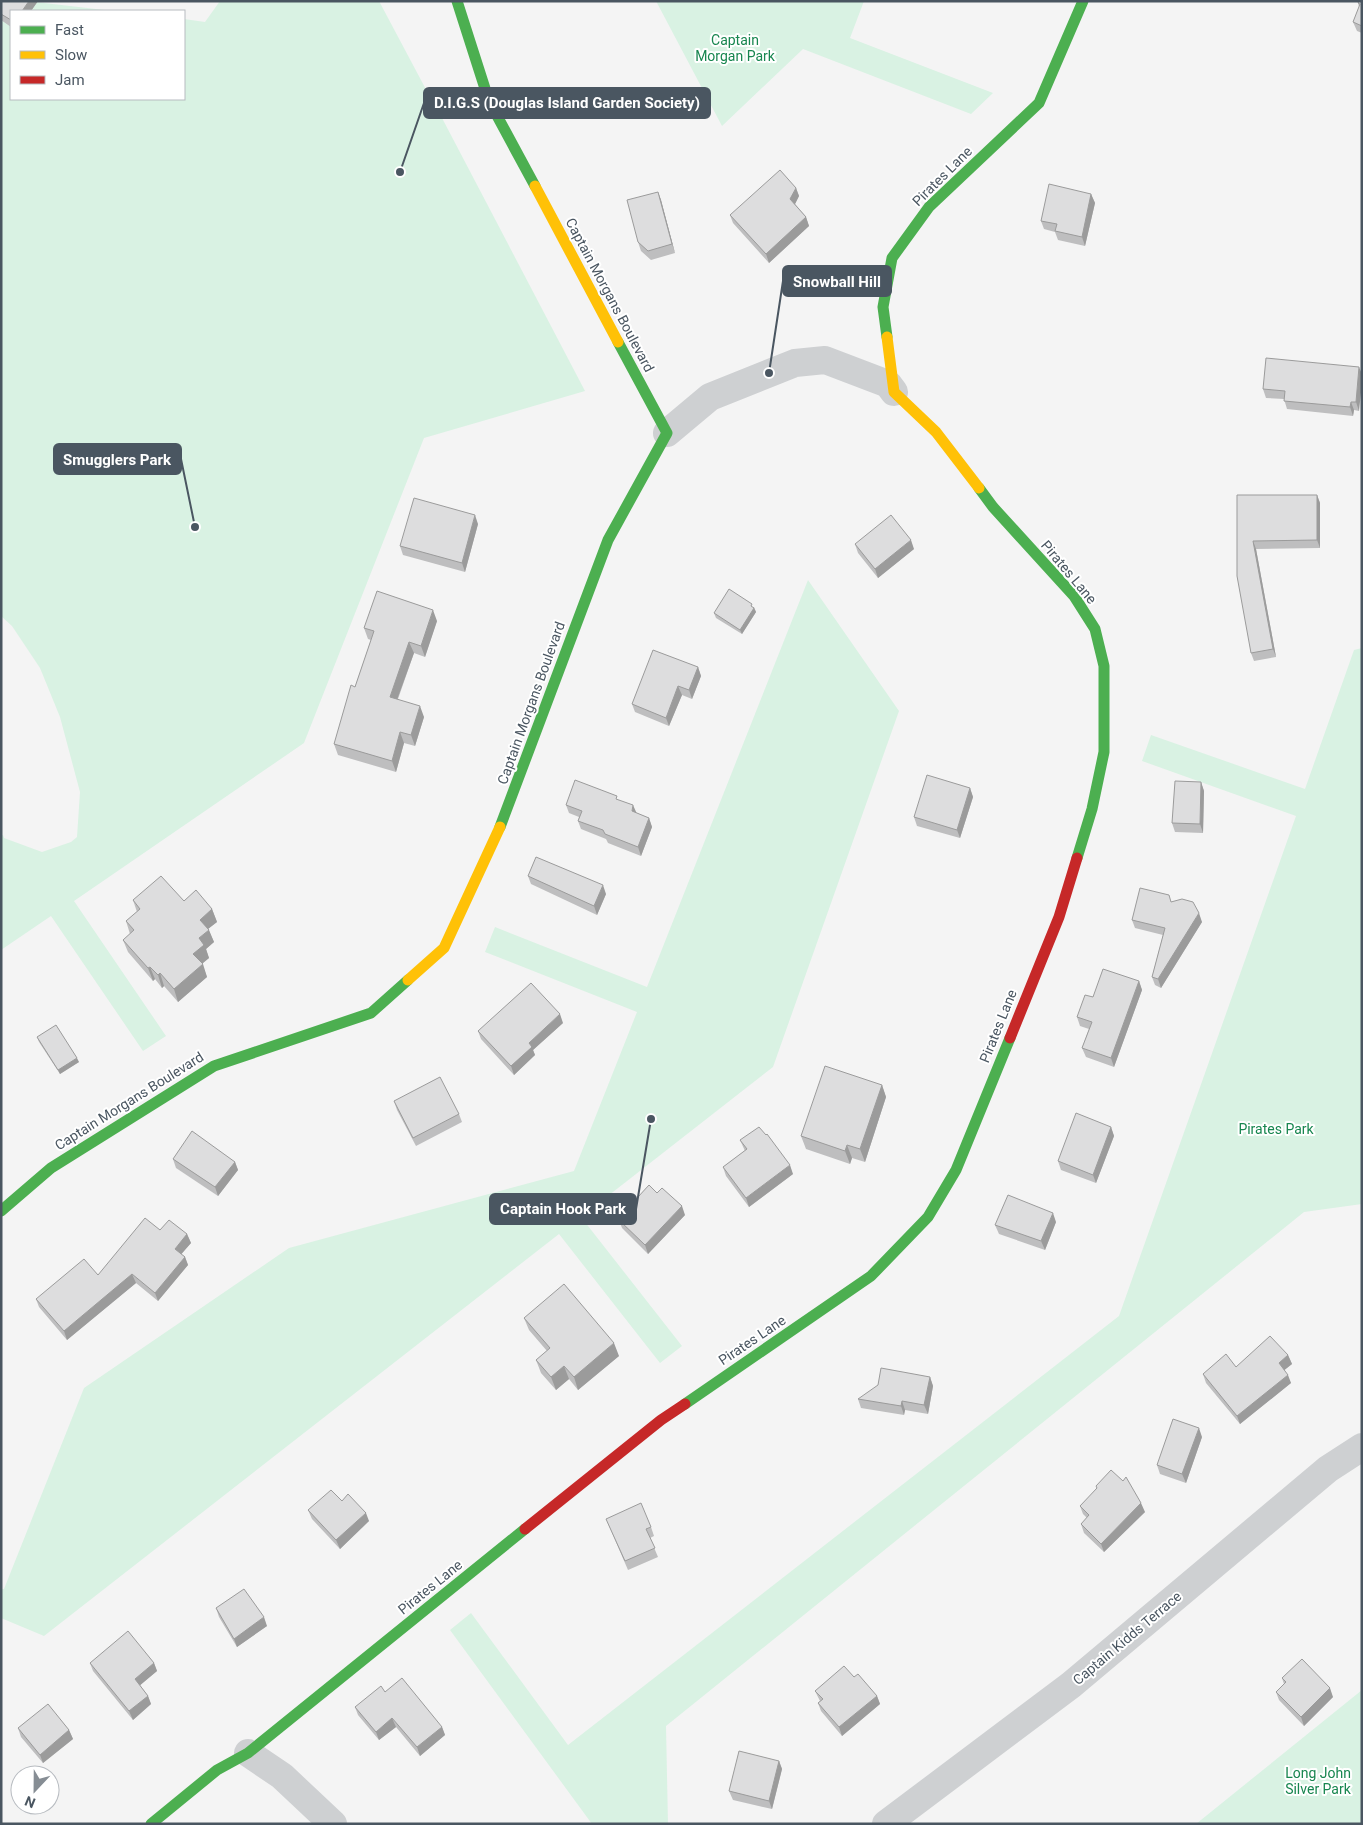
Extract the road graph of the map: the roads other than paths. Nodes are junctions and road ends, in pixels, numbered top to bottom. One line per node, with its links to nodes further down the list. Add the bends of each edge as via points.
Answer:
1 (457, 1): 4 (street, Captain Morgans Boulevard, via 489,101)
2 (1083, 1): 3 (street, Pirates Lane, via 1039,103 929,207 892,258 883,307)
3 (894, 392): 4 (street, via 888,384 825,360 795,363 710,397); 7 (street, Pirates Lane, via 936,432 994,507 1074,596 1095,628 1104,666 1104,752 1092,810 1059,917 956,1170 928,1217 871,1276 661,1420)
4 (667, 433): 5 (street, Captain Morgans Boulevard, via 608,540 506,814 444,948 371,1013 214,1066 50,1168)
5 (1, 1211)
6 (1362, 1446): 10 (street, Captain Kidds Terrace, via 1328,1469 1071,1686)
7 (248, 1753): 8 (street, Pirates Lane, via 217,1770); 9 (street, via 282,1776)
8 (151, 1824)
9 (333, 1824)
10 (886, 1824)

